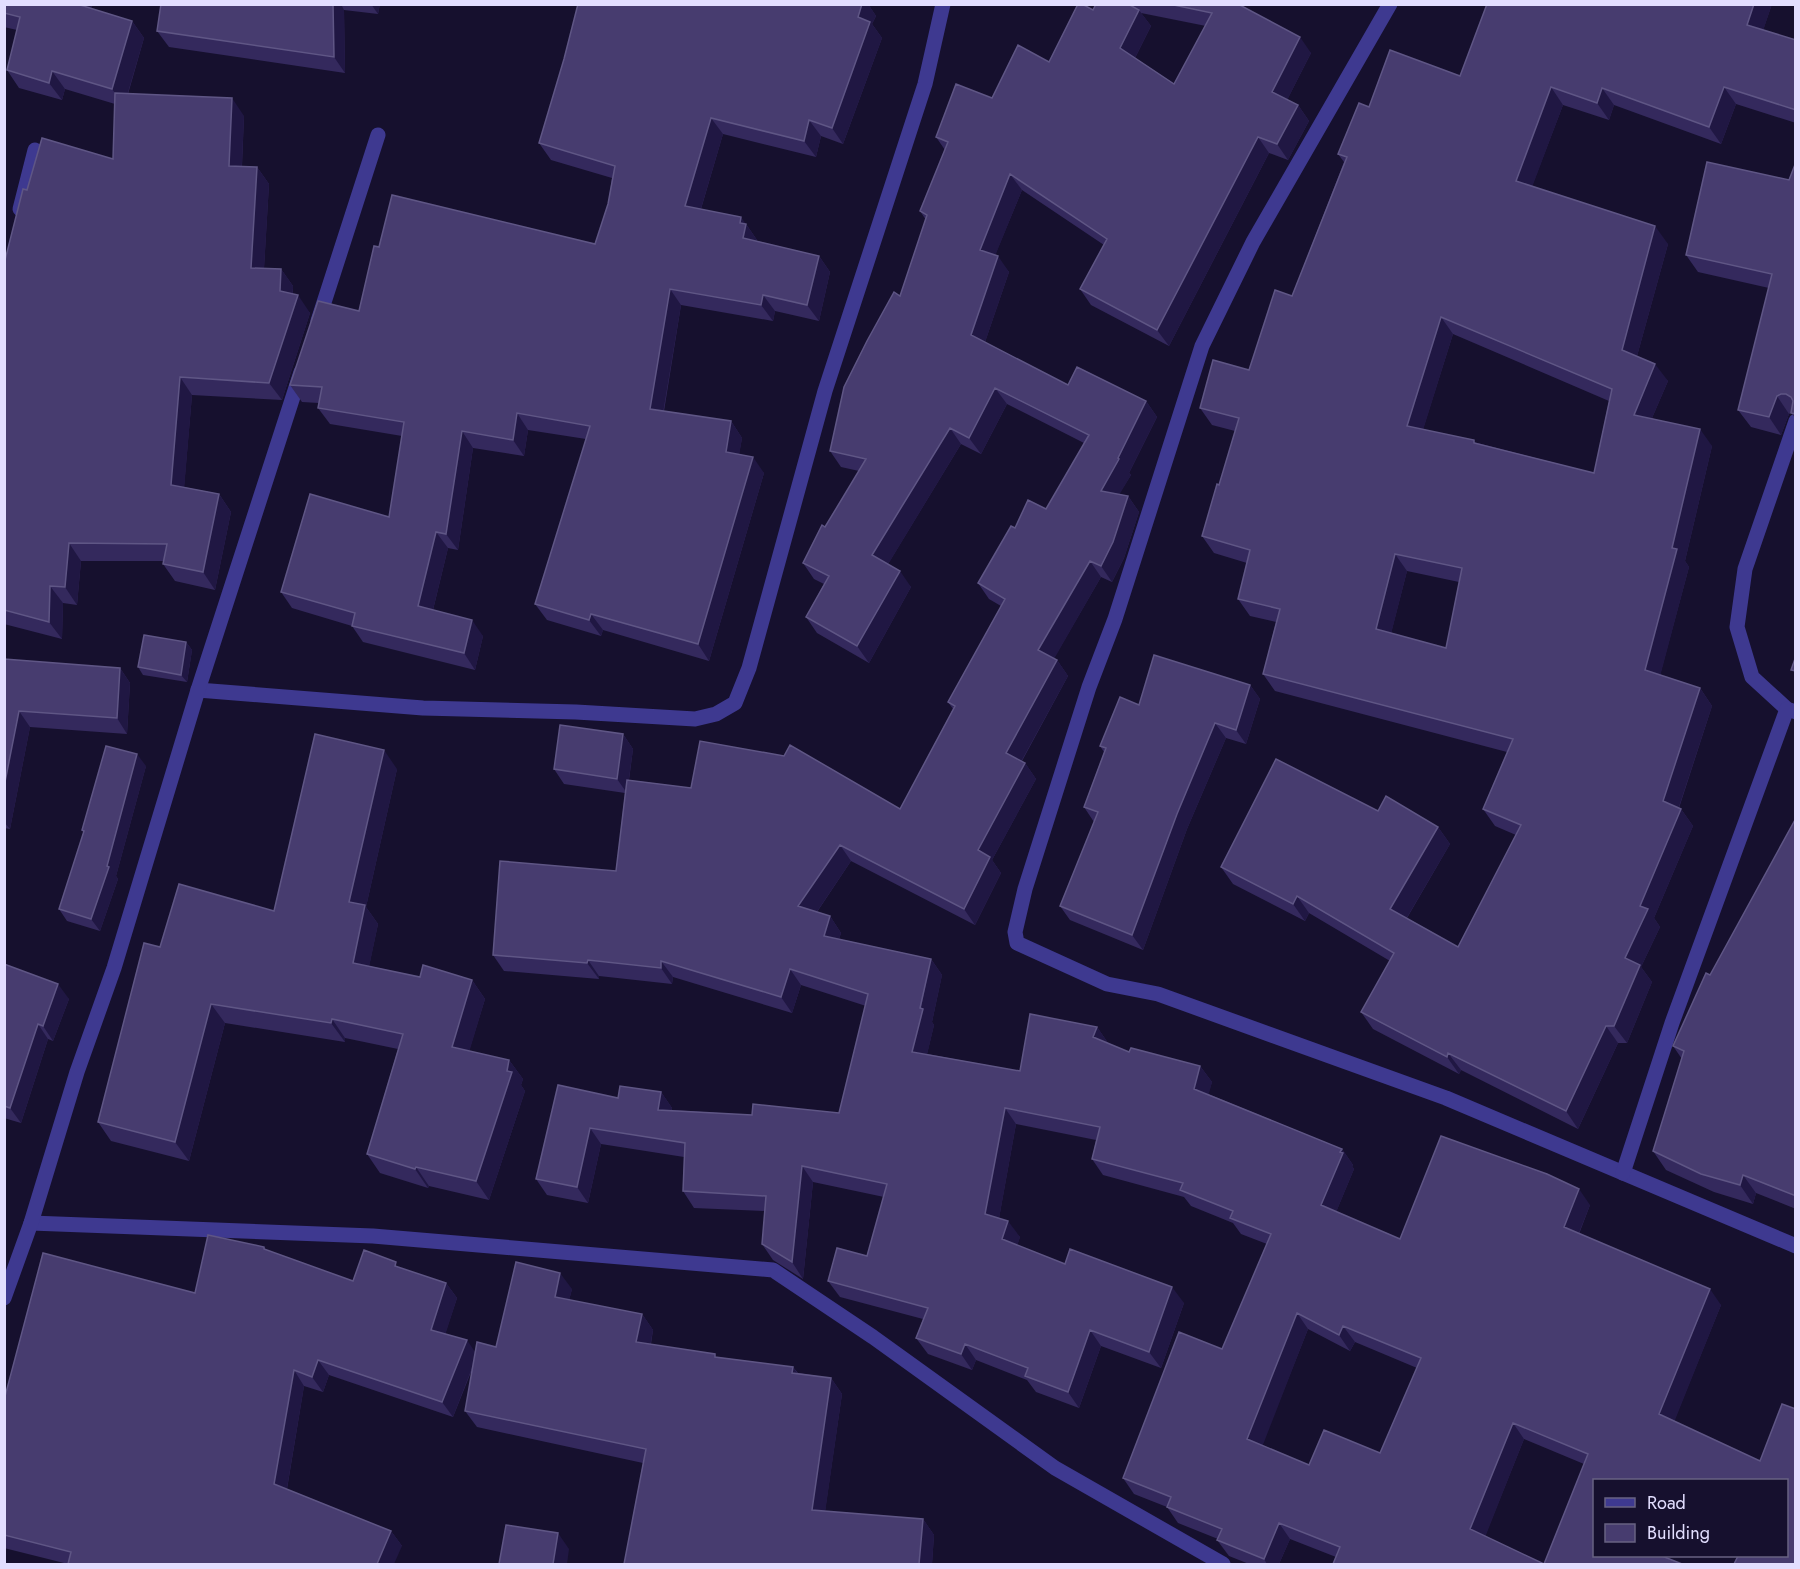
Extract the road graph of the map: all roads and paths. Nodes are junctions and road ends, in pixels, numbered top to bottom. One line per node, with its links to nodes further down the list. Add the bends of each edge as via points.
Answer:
1 (943, 4): 9 (street, via 925,84 825,391 749,668 735,703 716,714 695,719 423,708)
2 (1390, 4): 11 (street, via 1253,242 1202,346 1025,889 1015,932 1017,943 1107,984 1158,994 1446,1098)
3 (378, 135): 6 (street)
4 (35, 150): 5 (street)
5 (16, 226)
6 (312, 339)
7 (304, 362): 9 (street)
8 (1796, 421): 10 (street, via 1744,569 1737,627 1752,677)
9 (198, 690): 12 (street)
10 (1791, 711): 11 (street, via 1672,1023)
11 (1623, 1173): 13 (street)
12 (31, 1223): 14 (street); 15 (street, via 373,1236 773,1270 1055,1468)
13 (1796, 1246)
14 (4, 1298)
15 (1222, 1564)

